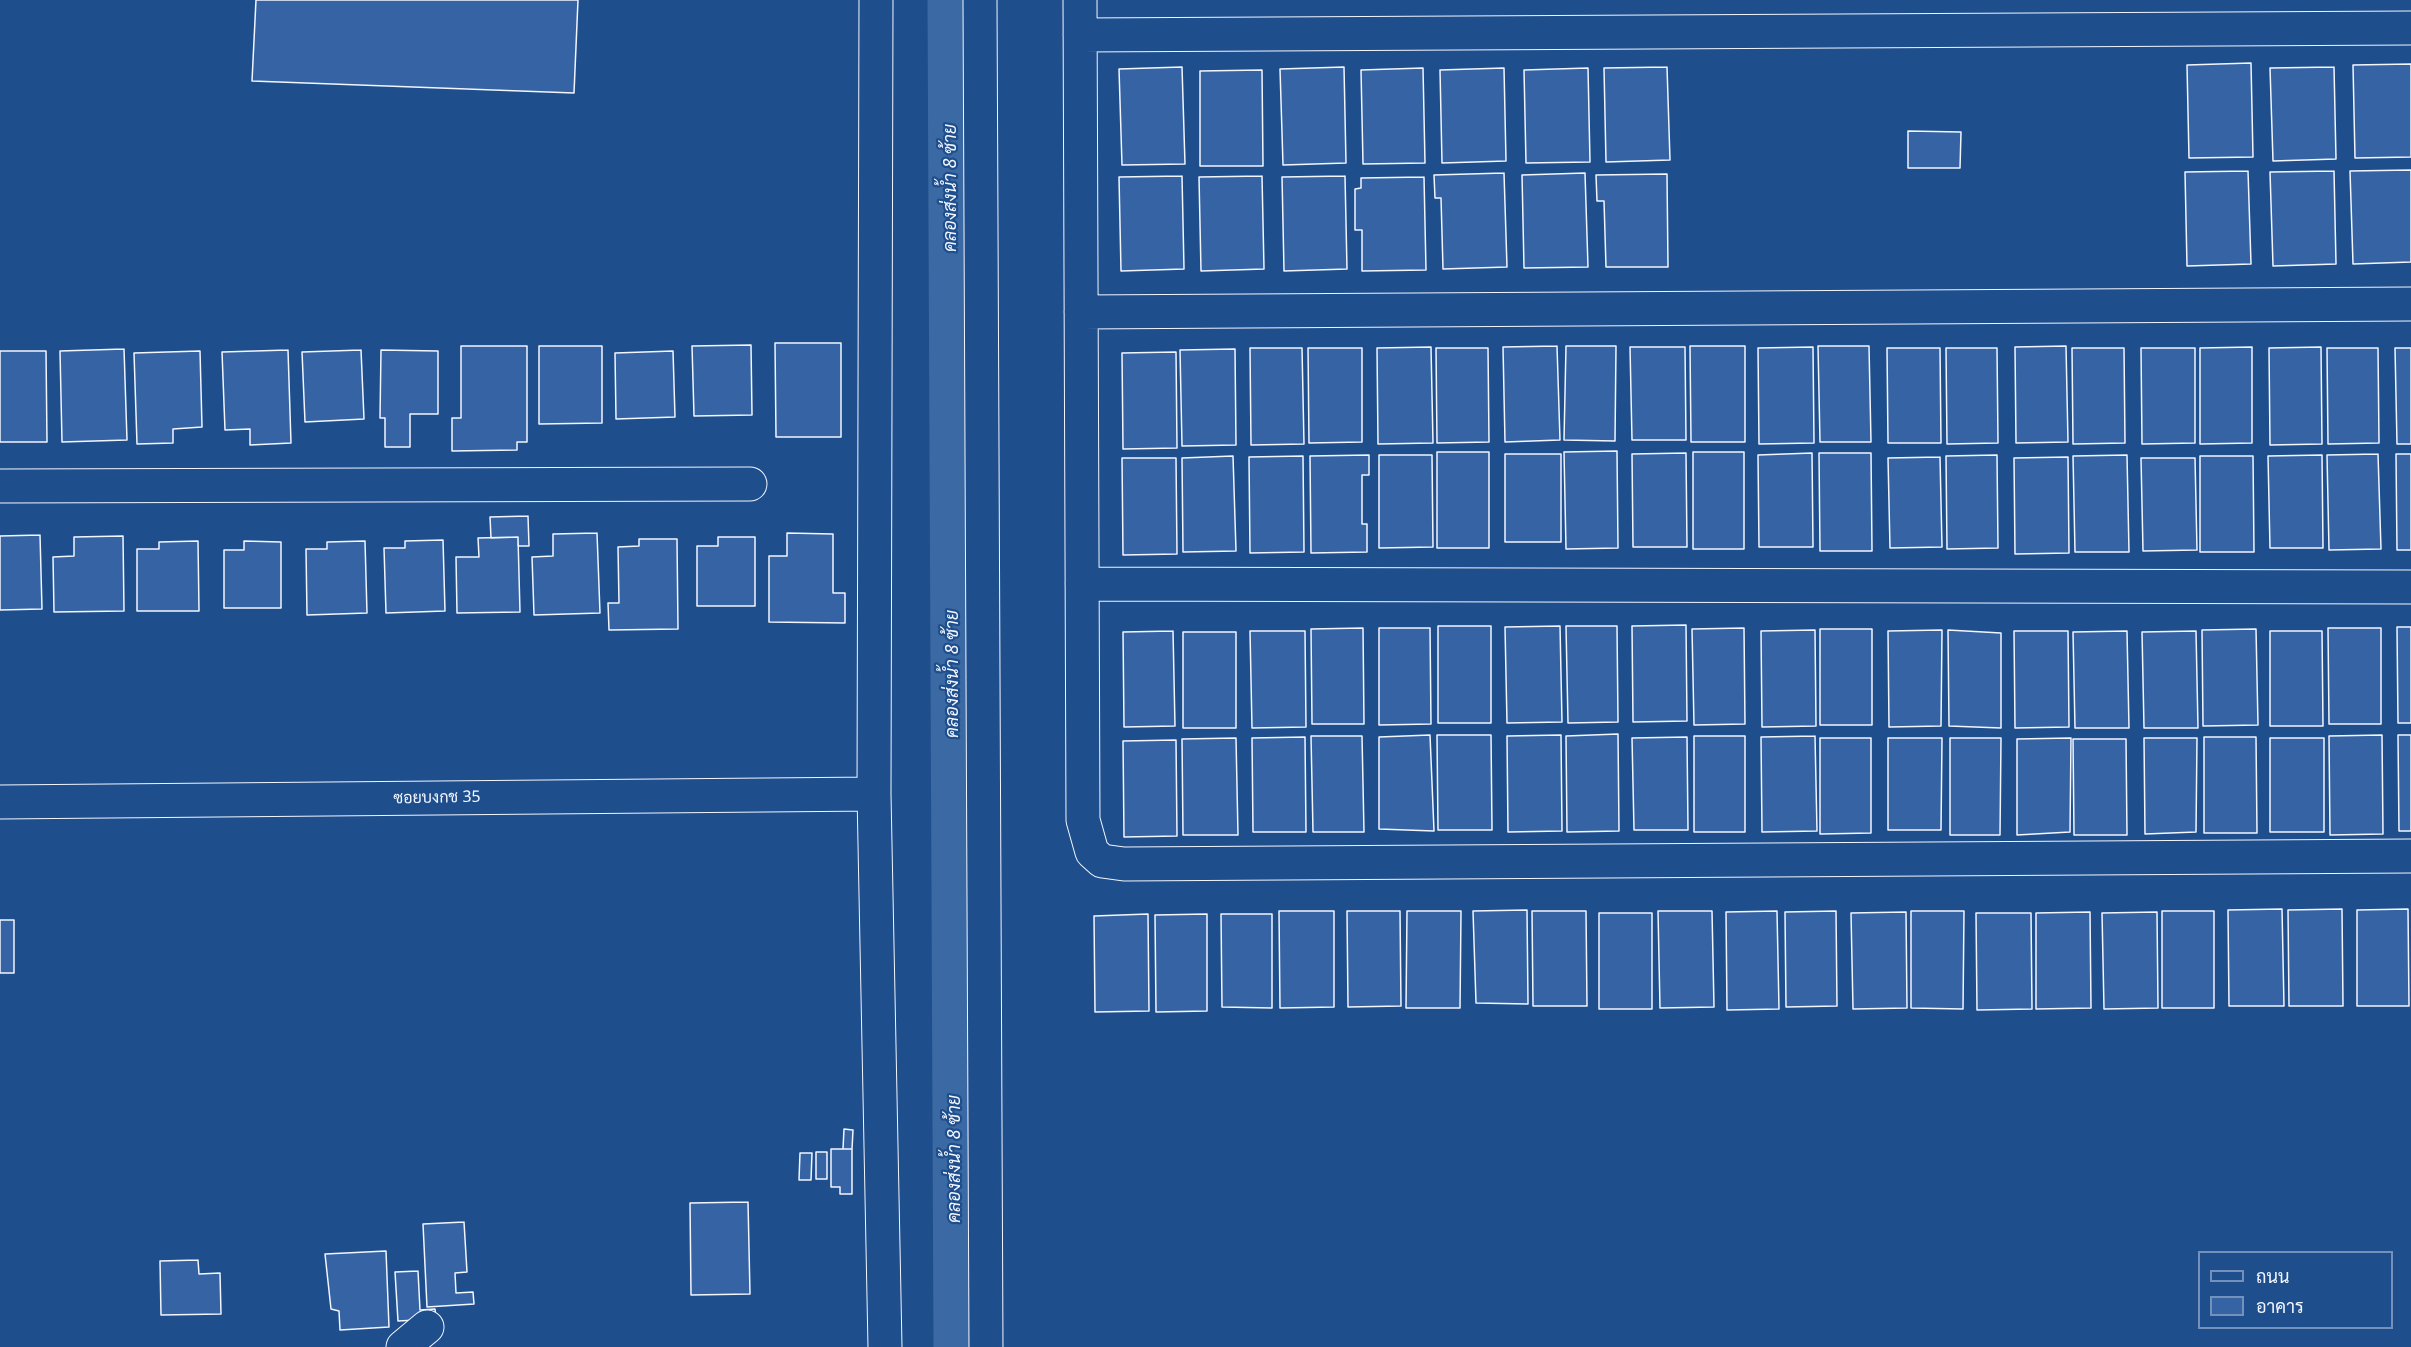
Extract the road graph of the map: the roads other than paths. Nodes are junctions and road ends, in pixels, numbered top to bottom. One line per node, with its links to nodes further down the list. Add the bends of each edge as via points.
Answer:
1 (876, 0): 12 (street)
2 (980, 0): 16 (street)
3 (1080, 0): 5 (street)
4 (2411, 28): 5 (street)
5 (1080, 35): 7 (street)
6 (2411, 304): 7 (street)
7 (1081, 312): 10 (street)
8 (750, 484): 9 (street)
9 (0, 486)
10 (1082, 584): 11 (street); 14 (street, via 1083,820 1092,852 1102,861 1136,864)
11 (2411, 586)
12 (874, 794): 13 (street, ซอยบงกช 35); 15 (street)
13 (0, 802)
14 (2411, 856)
15 (885, 1347)
16 (986, 1347)

